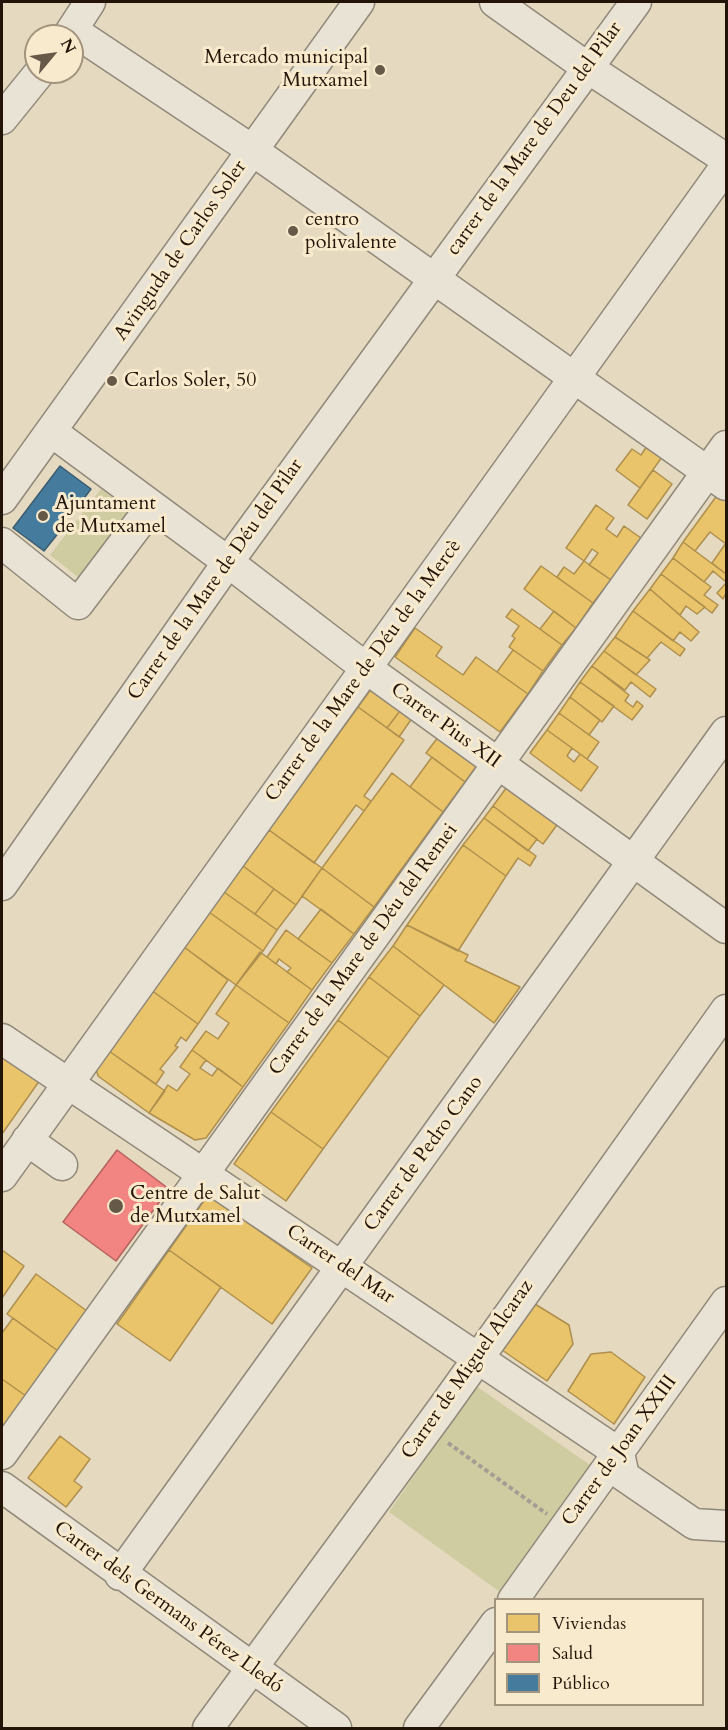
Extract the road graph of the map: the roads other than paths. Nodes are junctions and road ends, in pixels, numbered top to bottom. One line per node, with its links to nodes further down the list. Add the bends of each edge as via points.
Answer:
1 (90, 2): 5 (street)
2 (359, 2): 10 (street, Avinguda de Carlos Soler)
3 (495, 2): 7 (street)
4 (636, 2): 7 (street, carrer de la Mare de Deu del Pilar)
5 (76, 24)
6 (84, 42): 10 (street)
7 (588, 68): 11 (street); 13 (street, carrer de la Mare de Deu del Pilar)
8 (30, 84): 9 (street)
9 (2, 119)
10 (252, 150): 13 (street); 15 (street, Avinguda de Carlos Soler)
11 (726, 159)
12 (726, 166): 14 (street, Carrer de la Mare de Déu de la Mercè)
13 (433, 277): 14 (street); 21 (street, Carrer de la Mare de Déu del Pilar)
14 (575, 376): 17 (street); 22 (street, Carrer de la Mare de Déu de la Mercè)
15 (52, 432): 18 (street, Avinguda de Carlos Soler); 19 (street, Carrer Pius XII)
16 (726, 446): 17 (street, Carrer de la Mare de Déu del Remei)
17 (717, 478): 24 (street, Carrer de la Mare de Déu del Remei)
18 (5, 488)
19 (152, 506): 20 (street, via 78,604); 21 (street, Carrer Pius XII)
20 (2, 543)
21 (228, 562): 22 (street, Carrer Pius XII); 26 (street, Carrer de la Mare de Déu del Pilar)
22 (366, 668): 24 (street, Carrer Pius XII); 30 (street, Carrer de la Mare de Déu de la Mercè)
23 (726, 732): 25 (street, Carrer de Pedro Cano)
24 (498, 764): 25 (street, Carrer Pius XII); 33 (street, Carrer de la Mare de Déu del Remei)
25 (634, 861): 27 (street, Carrer Pius XII); 35 (street, Carrer de Pedro Cano)
26 (2, 885)
27 (726, 928)
28 (726, 1010): 37 (street, Carrer de Miguel Alcaraz)
29 (2, 1039): 30 (street, Carrer del Mar)
30 (68, 1083): 31 (street, Carrer de la Mare de Déu de la Mercè); 33 (street, Carrer del Mar)
31 (27, 1140): 32 (street); 34 (street, Carrer de la Mare de Déu de la Mercè)
32 (62, 1165)
33 (203, 1173): 35 (street, Carrer del Mar); 38 (street, Carrer de la Mare de Déu del Remei)
34 (2, 1176)
35 (342, 1267): 37 (street, Carrer del Mar); 42 (street, Carrer de Pedro Cano)
36 (726, 1302): 39 (street, Carrer de Joan XXIII, via 644,1418)
37 (477, 1357): 39 (street, Carrer del Mar); 47 (street, Carrer de Miguel Alcaraz)
38 (2, 1454)
39 (622, 1464): 41 (street, Carrer del Mar, via 694,1524); 43 (street, Carrer de Joan XXIII, via 565,1527); 44 (street, Carrer de Joan XXIII)
40 (2, 1487): 42 (street, Carrer dels Germans Pérez Lledó)
41 (726, 1526)
42 (120, 1575): 47 (street, Carrer dels Germans Pérez Lledó)
43 (514, 1598)
44 (537, 1598)
45 (494, 1624): 50 (street)
46 (494, 1657): 51 (street)
47 (251, 1669): 48 (street, Carrer de Miguel Alcaraz); 49 (street, Carrer dels Germans Pérez Lledó)
48 (208, 1728)
49 (336, 1728)
50 (419, 1728)
51 (444, 1728)

